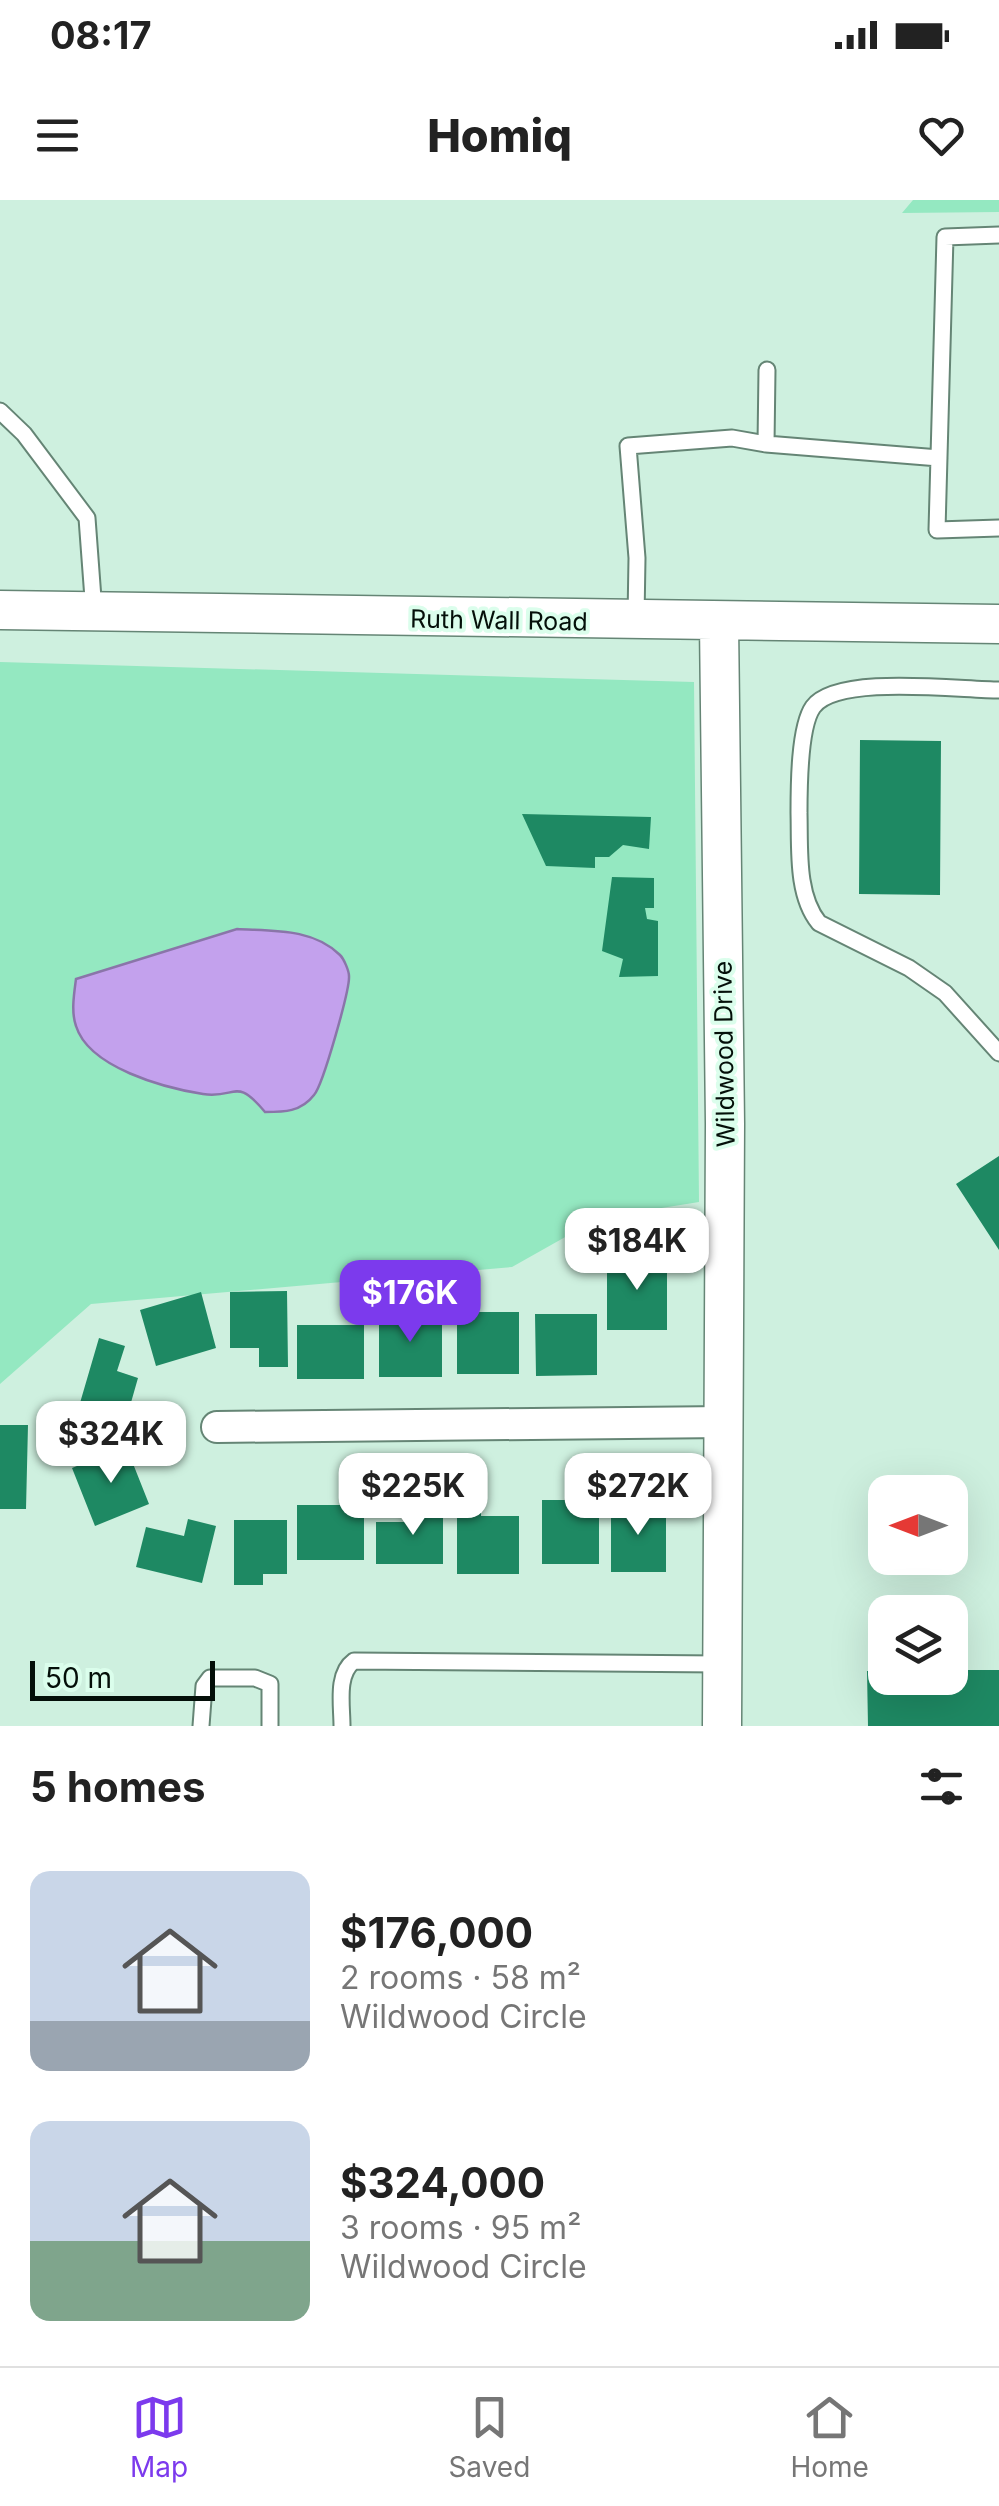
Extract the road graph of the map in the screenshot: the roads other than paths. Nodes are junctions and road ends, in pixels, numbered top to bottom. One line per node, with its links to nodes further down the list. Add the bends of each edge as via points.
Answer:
1 (999, 235): 5 (lane, via 944,237)
2 (768, 370): 4 (lane)
3 (0, 411): 8 (lane, via 87,518)
4 (766, 444): 5 (lane); 9 (lane, via 732,438 628,446)
5 (939, 458): 6 (lane, via 937,530)
6 (999, 528)
7 (0, 610): 8 (street, Ruth Wall Road)
8 (94, 612): 9 (street, Ruth Wall Road)
9 (636, 622): 10 (street, Ruth Wall Road)
10 (719, 623): 11 (street, Ruth Wall Road); 14 (street, Wildwood Drive)
11 (999, 624)
12 (999, 690): 13 (lane, via 851,687 827,694 806,720 799,794 808,910 819,924 946,994)
13 (999, 1053)
14 (724, 1422): 15 (street); 16 (street, Wildwood Drive)
15 (217, 1428)
16 (723, 1664): 19 (lane, via 354,1661 343,1677); 20 (street, Wildwood Drive)
17 (201, 1726): 18 (lane, via 210,1678 255,1678 270,1684)
18 (270, 1726)
19 (342, 1726)
20 (722, 1726)

